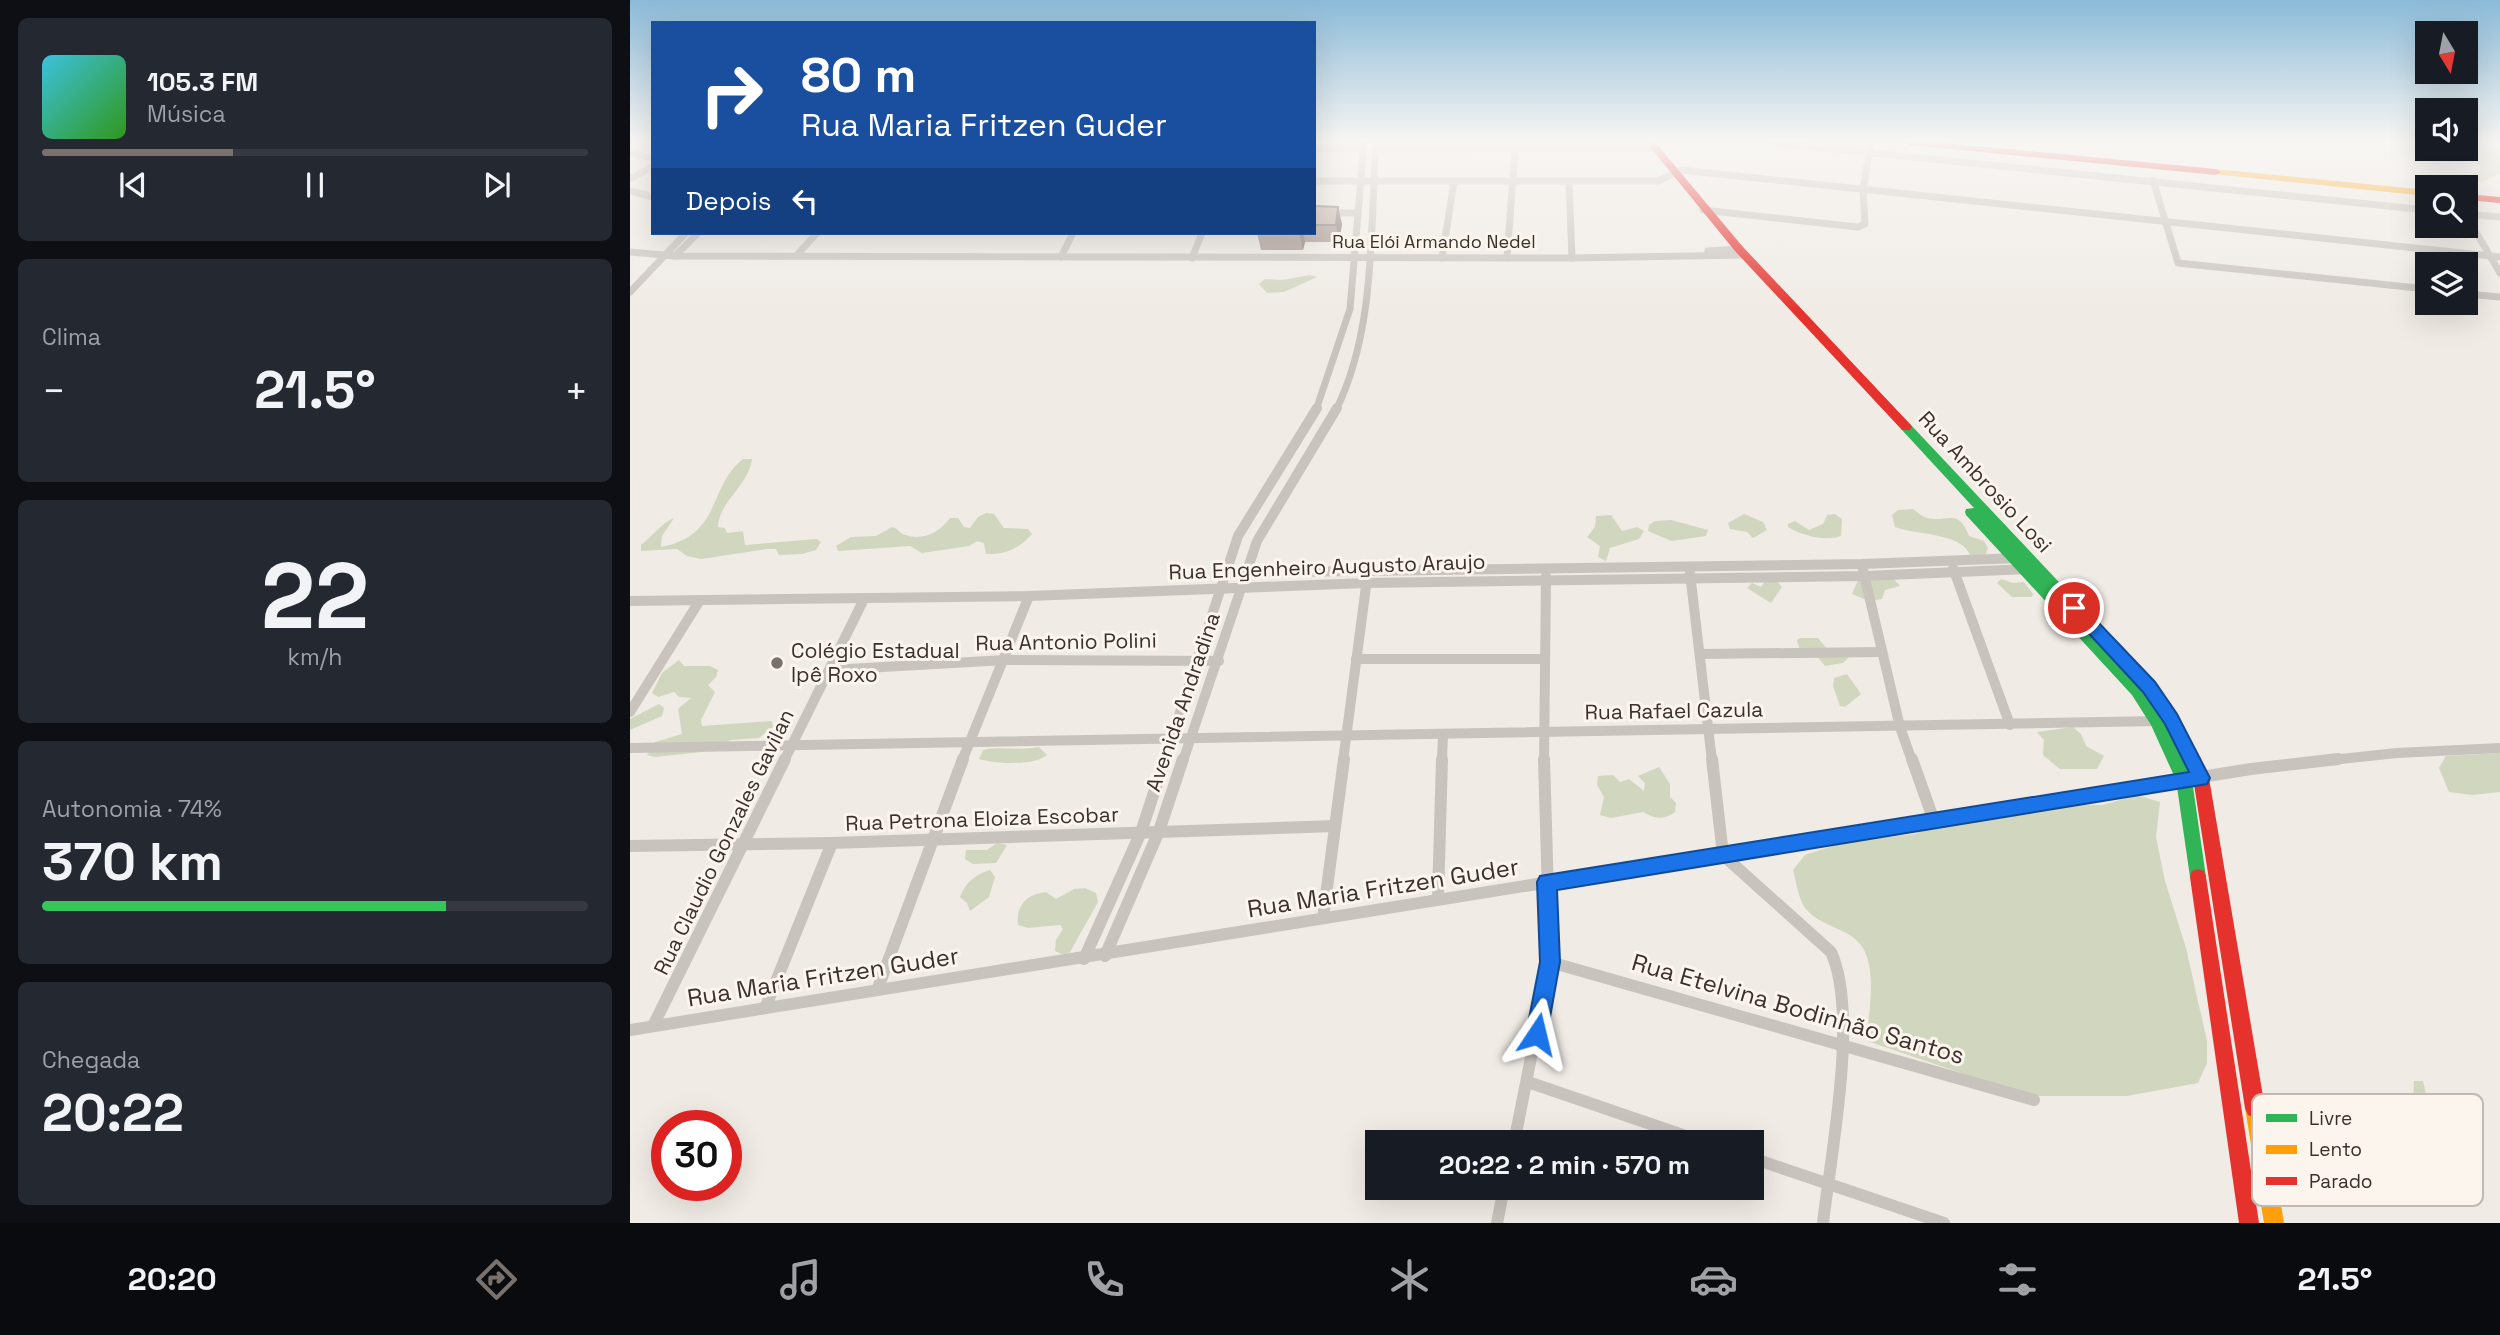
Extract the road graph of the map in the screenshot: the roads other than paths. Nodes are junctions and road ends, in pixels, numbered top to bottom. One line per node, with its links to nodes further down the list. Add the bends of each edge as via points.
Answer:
1 (1359, 199): 15 (street)
2 (1372, 199): 31 (street, Avenida Andradina)
3 (1451, 199): 34 (street)
4 (1510, 199): 35 (street)
5 (1570, 199): 36 (street)
6 (1692, 199): 29 (street, Rua Ambrosio Losi)
7 (1693, 199): 13 (street, Rua Ambrosio Losi)
8 (1864, 199): 13 (street, via 1865,224 1858,227)
9 (1948, 199): 18 (street)
10 (2158, 199): 18 (street)
11 (2327, 199): 12 (street)
12 (2415, 209)
13 (1703, 210): 29 (street, Rua Ambrosio Losi)
14 (1316, 213): 15 (street)
15 (1358, 213): 33 (street)
16 (2478, 215): 17 (street)
17 (2500, 217)
18 (2164, 222): 37 (street); 40 (street, via 2178,263)
19 (685, 235): 27 (street)
20 (695, 235): 27 (street)
21 (815, 235): 28 (street)
22 (1072, 235): 30 (street)
23 (1201, 235): 32 (street)
24 (2478, 235): 37 (street)
25 (630, 244): 27 (street, Rua Elói Armando Nedel)
26 (630, 252): 27 (street, Rua Elói Armando Nedel)
27 (672, 253): 28 (street, Rua Elói Armando Nedel); 41 (street)
28 (799, 253): 30 (street, Rua Elói Armando Nedel)
29 (1737, 253): 36 (street, Rua Elói Armando Nedel); 45 (street, Rua Ambrosio Losi)
30 (1062, 254): 32 (street, Rua Elói Armando Nedel)
31 (1367, 254): 33 (street, Rua Elói Armando Nedel); 34 (street, Rua Elói Armando Nedel); 49 (street, Avenida Andradina, via 1364,313 1342,396 1323,436 1270,515)
32 (1193, 255): 33 (street, Rua Elói Armando Nedel)
33 (1355, 255): 50 (street, via 1350,309 1323,395 1311,422 1238,536)
34 (1443, 255): 35 (street, Rua Elói Armando Nedel)
35 (1507, 255): 36 (street, Rua Elói Armando Nedel)
36 (1572, 255)
37 (2489, 255): 38 (street); 39 (street)
38 (2500, 257)
39 (2500, 273)
40 (2415, 288)
41 (630, 292)
42 (2478, 295): 43 (street)
43 (2500, 297)
44 (1950, 561): 45 (street); 46 (street); 51 (street)
45 (2025, 563): 51 (street, Rua Engenheiro Augusto Araujo); 71 (street, Rua Ambrosio Losi, via 2137,691); 84 (street, Rua Ambrosio Losi, via 2149,687)
46 (1861, 564): 47 (street); 52 (street)
47 (1689, 565): 48 (street); 54 (street)
48 (1546, 567): 53 (street); 55 (street)
49 (1248, 572): 50 (street); 53 (street); 56 (street, Avenida Andradina)
50 (1226, 573): 57 (street)
51 (1955, 573): 52 (street, Rua Engenheiro Augusto Araujo); 72 (street)
52 (1864, 576): 54 (street, Rua Engenheiro Augusto Araujo); 62 (street)
53 (1367, 577): 55 (street, Rua Engenheiro Augusto Araujo); 56 (street, Rua Engenheiro Augusto Araujo); 64 (street)
54 (1690, 579): 55 (street, Rua Engenheiro Augusto Araujo); 63 (street)
55 (1546, 580): 65 (street)
56 (1242, 587): 57 (street, Rua Engenheiro Augusto Araujo); 68 (street, Avenida Andradina)
57 (1220, 589): 58 (street, Rua Engenheiro Augusto Araujo); 67 (street)
58 (1029, 596): 59 (street, Rua Engenheiro Augusto Araujo); 66 (street)
59 (864, 599): 60 (street, Rua Engenheiro Augusto Araujo); 69 (street, Rua Claudio Gonzales Gavilan)
60 (700, 600): 61 (street, Rua Engenheiro Augusto Araujo); 70 (street)
61 (630, 601)
62 (1882, 652): 63 (street); 73 (street)
63 (1700, 654): 74 (street)
64 (1356, 659): 65 (street); 77 (street)
65 (1543, 659): 75 (street)
66 (1006, 660): 67 (street, Rua Antonio Polini); 69 (street, Rua Antonio Polini); 80 (street)
67 (1198, 660): 68 (street, Rua Antonio Polini); 78 (street)
68 (1219, 661): 79 (street, Avenida Andradina)
69 (831, 670): 81 (street, Rua Claudio Gonzales Gavilan)
70 (630, 712)
71 (2157, 721): 72 (street, Rua Rafael Cazula); 85 (street, Rua Ambrosio Losi)
72 (2010, 725): 73 (street, Rua Rafael Cazula)
73 (1900, 727): 74 (street, Rua Rafael Cazula); 86 (street)
74 (1707, 730): 75 (street, Rua Rafael Cazula); 94 (street)
75 (1543, 733): 76 (street, Rua Rafael Cazula); 95 (street)
76 (1443, 734): 77 (street, Rua Rafael Cazula); 96 (street)
77 (1346, 736): 79 (street, Rua Rafael Cazula); 87 (street)
78 (1173, 739): 79 (street, Rua Rafael Cazula); 80 (street, Rua Rafael Cazula); 89 (street)
79 (1192, 739): 88 (street, Avenida Andradina)
80 (969, 742): 81 (street, Rua Rafael Cazula); 90 (street)
81 (794, 745): 82 (street, Rua Rafael Cazula); 92 (street, Rua Claudio Gonzales Gavilan)
82 (630, 748)
83 (2500, 748): 84 (street, Rua Maria Fritzen Guder, via 2308,761)
84 (2201, 778): 85 (street, Rua Maria Fritzen Guder); 107 (street, Rua Ambrosio Losi)
85 (2183, 780): 86 (street, Rua Maria Fritzen Guder); 117 (street, Rua Ambrosio Losi)
86 (1933, 818): 94 (street, Rua Maria Fritzen Guder)
87 (1335, 826): 88 (street, Rua Petrona Eloiza Escobar); 97 (street)
88 (1159, 831): 89 (street, Rua Petrona Eloiza Escobar); 98 (street, Avenida Andradina)
89 (1141, 832): 90 (street, Rua Petrona Eloiza Escobar); 99 (street)
90 (934, 839): 91 (street, Rua Petrona Eloiza Escobar); 101 (street)
91 (832, 843): 92 (street, Rua Petrona Eloiza Escobar); 102 (street)
92 (745, 845): 93 (street, Rua Petrona Eloiza Escobar); 103 (street, Rua Claudio Gonzales Gavilan)
93 (630, 846)
94 (1723, 855): 95 (street, Rua Maria Fritzen Guder); 105 (street, via 1831,952 1840,972)
95 (1547, 882): 96 (street, Rua Maria Fritzen Guder); 100 (street)
96 (1438, 897): 97 (street, Rua Maria Fritzen Guder)
97 (1323, 918): 98 (street, Rua Maria Fritzen Guder)
98 (1105, 956): 99 (street, Rua Maria Fritzen Guder)
99 (1084, 959): 101 (street, Rua Maria Fritzen Guder)
100 (1550, 962): 105 (street, Rua Etelvina Bodinhão Santos); 106 (street)
101 (877, 988): 102 (street, Rua Maria Fritzen Guder)
102 (766, 1006): 103 (street, Rua Maria Fritzen Guder)
103 (653, 1026): 104 (street, Rua Maria Fritzen Guder)
104 (630, 1030)
105 (1843, 1045): 108 (street, Rua Etelvina Bodinhão Santos); 112 (street)
106 (1528, 1082): 109 (street); 110 (street)
107 (2253, 1094)
108 (2034, 1100)
109 (1517, 1130)
110 (1668, 1130)
111 (1764, 1162): 112 (street)
112 (1828, 1184): 115 (street); 116 (street)
113 (1502, 1200): 114 (street)
114 (1498, 1223)
115 (1823, 1223)
116 (1944, 1223)
117 (2249, 1223)

